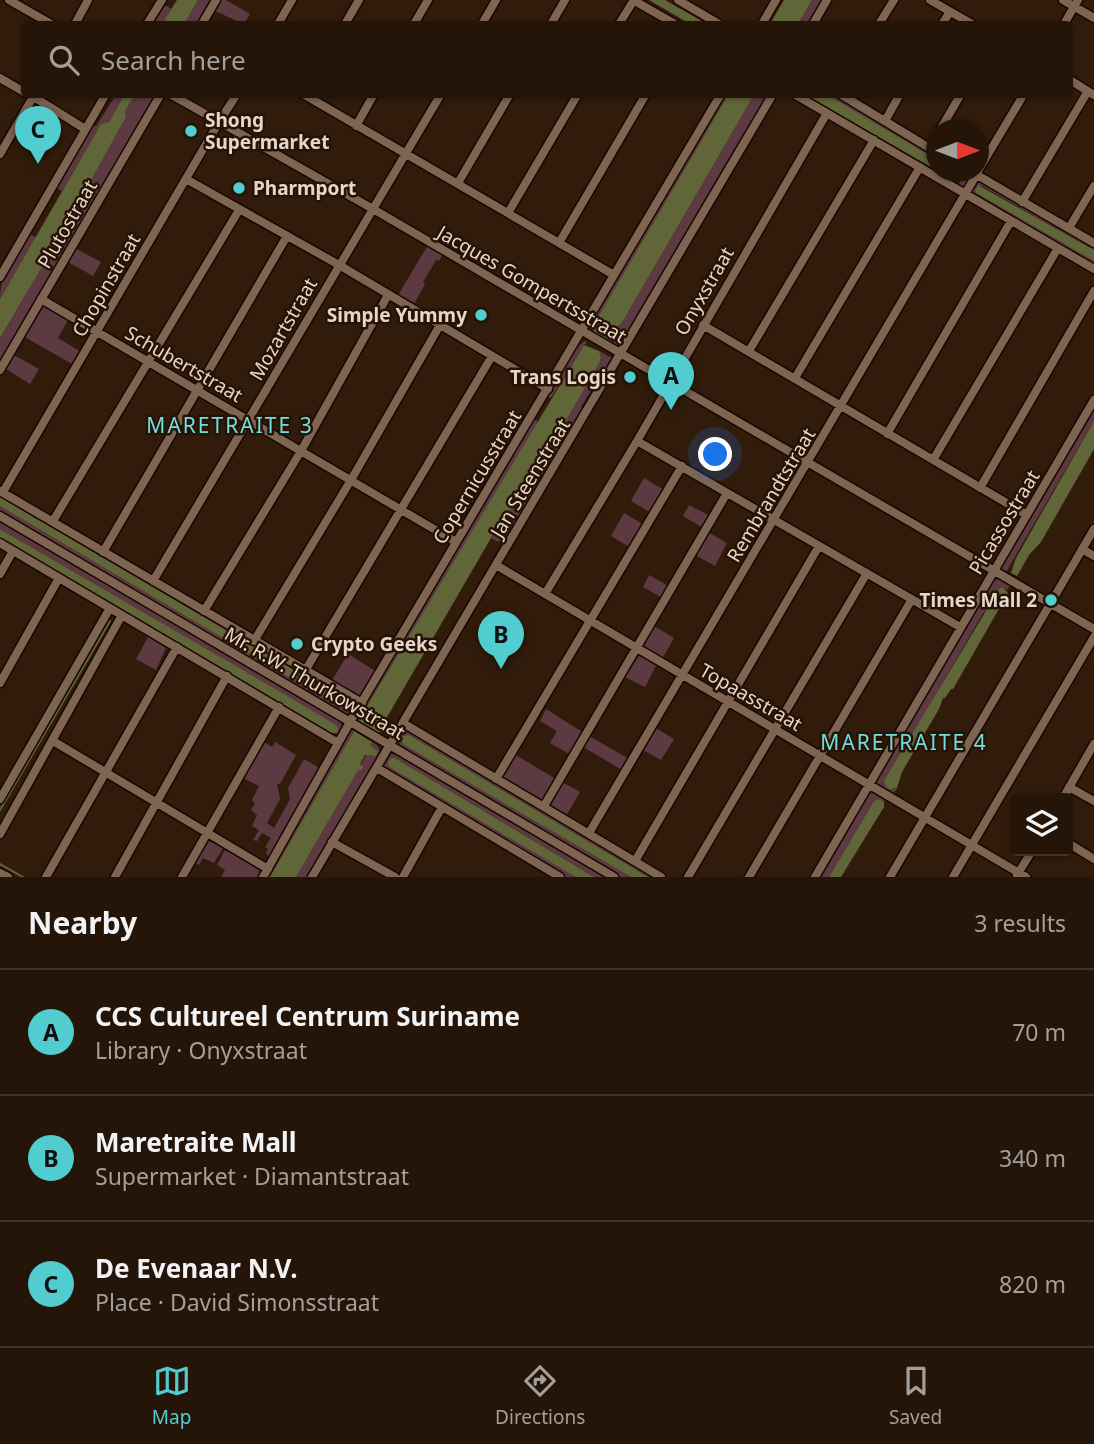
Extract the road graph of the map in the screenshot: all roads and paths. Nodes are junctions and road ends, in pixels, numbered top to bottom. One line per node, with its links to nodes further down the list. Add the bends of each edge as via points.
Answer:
1 (9, 0): 20 (street)
2 (88, 0): 21 (street)
3 (162, 0): 22 (street)
4 (216, 0): 23 (street)
5 (292, 0): 24 (street)
6 (359, 0): 25 (street)
7 (428, 0): 26 (street)
8 (496, 0): 27 (street)
9 (565, 0): 28 (street)
10 (633, 0): 29 (street); 30 (street)
11 (678, 0): 31 (street)
12 (776, 0): 32 (street)
13 (827, 0): 33 (street)
14 (894, 0): 34 (street)
15 (930, 0): 18 (street)
16 (1063, 0): 17 (street)
17 (1076, 3): 19 (street); 37 (street)
18 (950, 12): 35 (street); 36 (street)
19 (1094, 18)
20 (46, 21)
21 (77, 21)
22 (149, 21)
23 (204, 21)
24 (280, 21)
25 (347, 21)
26 (416, 21)
27 (484, 21)
28 (553, 21)
29 (621, 21)
30 (670, 21)
31 (714, 21)
32 (764, 21)
33 (815, 21)
34 (882, 21)
35 (944, 21)
36 (966, 21)
37 (1066, 21)
38 (0, 78): 40 (street)
39 (1073, 82): 41 (street)
40 (21, 90)
41 (1091, 93): 81 (street)
42 (28, 98): 68 (street)
43 (34, 98): 66 (street)
44 (104, 98): 66 (street)
45 (159, 98): 97 (street, Plutostraat)
46 (177, 98): 64 (street, Jacques Gompertsstraat)
47 (234, 98): 64 (street, Chopinstraat)
48 (309, 98): 65 (street)
49 (372, 98): 65 (street)
50 (439, 98): 73 (street, Mozartstraat)
51 (508, 98): 78 (street)
52 (576, 98): 84 (street)
53 (644, 98): 88 (street)
54 (719, 98): 93 (street, Copernicusstraat)
55 (771, 98): 103 (street, Jan Steenstraat)
56 (801, 98): 61 (street)
57 (847, 98): 63 (street)
58 (898, 98): 63 (street)
59 (959, 98): 62 (street)
60 (1022, 98): 71 (street, Rembrandtstraat)
61 (827, 113): 69 (street); 99 (street, Onyxstraat)
62 (946, 119)
63 (885, 121): 70 (street)
64 (219, 122): 75 (street, Chopinstraat); 83 (street, Jacques Gompertsstraat)
65 (356, 126): 73 (street)
66 (85, 129): 94 (street)
67 (0, 135): 68 (street)
68 (8, 140): 72 (street)
69 (874, 140): 74 (street); 102 (street)
70 (926, 146)
71 (989, 151)
72 (0, 154)
73 (406, 155): 78 (street); 83 (street, Mozartstraat)
74 (919, 167): 80 (street); 107 (street)
75 (186, 179): 82 (street); 100 (street, Chopinstraat)
76 (989, 180): 81 (street)
77 (971, 182): 80 (street, Rembrandtstraat)
78 (457, 183): 84 (street)
79 (1094, 186): 86 (street)
80 (965, 194): 85 (street); 112 (street, Rembrandtstraat)
81 (1022, 202): 86 (street)
82 (239, 209): 87 (street); 105 (street)
83 (373, 209): 91 (street, Mozartstraat); 101 (street, Jacques Gompertsstraat)
84 (508, 213): 88 (street)
85 (1011, 221): 90 (street); 114 (street)
86 (1069, 228): 89 (street)
87 (287, 236): 91 (street); 110 (street)
88 (559, 243): 93 (street)
89 (1094, 243)
90 (1058, 248): 92 (street); 117 (street)
91 (339, 265): 96 (street); 113 (street, Mozartstraat)
92 (1094, 269)
93 (614, 275): 101 (street, Copernicusstraat)
94 (0, 277)
95 (1094, 291): 121 (street)
96 (388, 295): 98 (street); 116 (street)
97 (41, 299): 100 (street, Schubertstraat); 106 (street, Plutostraat)
98 (440, 325): 104 (street); 120 (street)
99 (703, 325): 102 (street); 108 (street, Onyxstraat)
100 (97, 332): 105 (street, Schubertstraat); 122 (street, Chopinstraat)
101 (584, 333): 103 (street, Jacques Gompertsstraat); 109 (street, Copernicusstraat)
102 (749, 351): 107 (street)
103 (619, 354): 108 (street, Jacques Gompertsstraat); 137 (street, Jan Steenstraat)
104 (492, 356): 109 (street); 124 (street)
105 (147, 361): 110 (street, Schubertstraat); 128 (street)
106 (0, 370)
107 (795, 379): 112 (street)
108 (671, 381): 115 (street, Onyxstraat); 118 (street, Jacques Gompertsstraat)
109 (548, 389): 130 (street, Copernicusstraat)
110 (198, 390): 113 (street, Schubertstraat); 135 (street)
111 (1094, 400): 125 (street, Picassostraat)
112 (841, 407): 114 (street); 118 (street, Rembrandtstraat)
113 (249, 420): 116 (street, Schubertstraat); 142 (street, Mozartstraat)
114 (887, 434): 117 (street)
115 (637, 441): 119 (street); 143 (street, Onyxstraat)
116 (301, 451): 120 (street, Schubertstraat); 147 (street)
117 (933, 460): 121 (street)
118 (808, 463): 127 (street, Rembrandtstraat); 138 (street, Jacques Gompertsstraat)
119 (682, 466): 123 (street); 149 (street)
120 (351, 480): 124 (street, Schubertstraat); 153 (street)
121 (980, 488): 125 (street)
122 (1, 491): 128 (street)
123 (727, 493): 127 (street); 155 (street)
124 (401, 510): 130 (street, Schubertstraat); 156 (street)
125 (1027, 515): 138 (street, Picassostraat)
126 (0, 516): 163 (street, Mr. R.W. Thurkowstraat)
127 (773, 520): 132 (street); 157 (street, Rembrandtstraat)
128 (53, 521): 135 (street)
129 (1094, 529): 133 (street)
130 (456, 542): 161 (street, Copernicusstraat)
131 (0, 543): 134 (street)
132 (819, 546): 139 (street); 160 (street)
133 (1082, 549): 136 (street); 145 (street)
134 (13, 551): 140 (street); 141 (street)
135 (103, 552): 142 (street)
136 (1094, 556)
137 (496, 565): 143 (street, Topaasstraat); 164 (street, Jan Steenstraat)
138 (993, 571): 145 (street, Jacques Gompertsstraat); 150 (street, Picassostraat)
139 (867, 573): 144 (street); 165 (street)
140 (0, 575)
141 (59, 578): 146 (street); 159 (street)
142 (153, 581): 147 (street)
143 (545, 594): 149 (street, Topaasstraat)
144 (912, 599): 150 (street); 170 (street)
145 (1051, 604): 151 (street, Jacques Gompertsstraat); 182 (street)
146 (110, 608): 148 (street); 177 (street)
147 (204, 611): 153 (street)
148 (122, 615): 154 (street); 166 (street)
149 (591, 621): 155 (street, Topaasstraat); 173 (street)
150 (960, 627): 174 (street, Picassostraat)
151 (1094, 629)
152 (1094, 637): 187 (street)
153 (254, 640): 156 (street)
154 (177, 646): 158 (street); 172 (street)
155 (638, 649): 157 (street, Topaasstraat); 180 (street)
156 (305, 671): 161 (street)
157 (683, 675): 160 (street, Topaasstraat); 184 (street, Rembrandtstraat)
158 (227, 676): 162 (street); 179 (street)
159 (0, 683)
160 (730, 702): 165 (street, Topaasstraat); 191 (street)
161 (362, 703): 163 (street, Copernicusstraat)
162 (279, 706): 167 (street); 183 (street)
163 (352, 723): 167 (street, Copernicusstraat); 168 (street, Mr. R.W. Thurkowstraat)
164 (403, 723): 168 (street, Jan Steenstraat); 173 (street)
165 (776, 729): 170 (street, Topaasstraat); 206 (street)
166 (52, 741): 172 (street); 185 (street)
167 (338, 743): 192 (street, Copernicusstraat)
168 (390, 744): 171 (street, Jan Steenstraat); 204 (street, Mr. R.W. Thurkowstraat)
169 (1094, 744): 175 (street)
170 (820, 756): 174 (street, Topaasstraat); 207 (street)
171 (377, 768): 181 (street); 186 (street, Jan Steenstraat)
172 (106, 772): 179 (street); 196 (street)
173 (496, 779): 180 (street)
174 (869, 783): 182 (street, Topaasstraat); 208 (street, Picassostraat)
175 (1069, 787): 176 (street); 178 (street)
176 (1065, 793)
177 (0, 799)
178 (1094, 801)
179 (156, 803): 183 (street); 197 (street)
180 (544, 806): 184 (street)
181 (442, 807): 202 (street); 203 (street)
182 (925, 818): 187 (street, Topaasstraat); 209 (street)
183 (207, 833): 192 (street); 198 (street)
184 (589, 833): 191 (street)
185 (0, 834)
186 (332, 842): 200 (street, Jan Steenstraat); 201 (street)
187 (972, 845): 194 (street, Topaasstraat); 210 (street)
188 (1073, 847): 190 (street)
189 (1030, 856): 194 (street)
190 (1094, 859)
191 (635, 862): 205 (street)
192 (268, 869): 199 (street, Copernicusstraat)
193 (0, 873): 195 (street)
194 (1020, 876)
195 (8, 877)
196 (46, 877)
197 (115, 877)
198 (182, 877)
199 (263, 877)
200 (312, 877)
201 (395, 877)
202 (402, 877)
203 (561, 877)
204 (614, 877)
205 (661, 877)
206 (688, 877)
207 (749, 877)
208 (814, 877)
209 (890, 877)
210 (953, 877)

